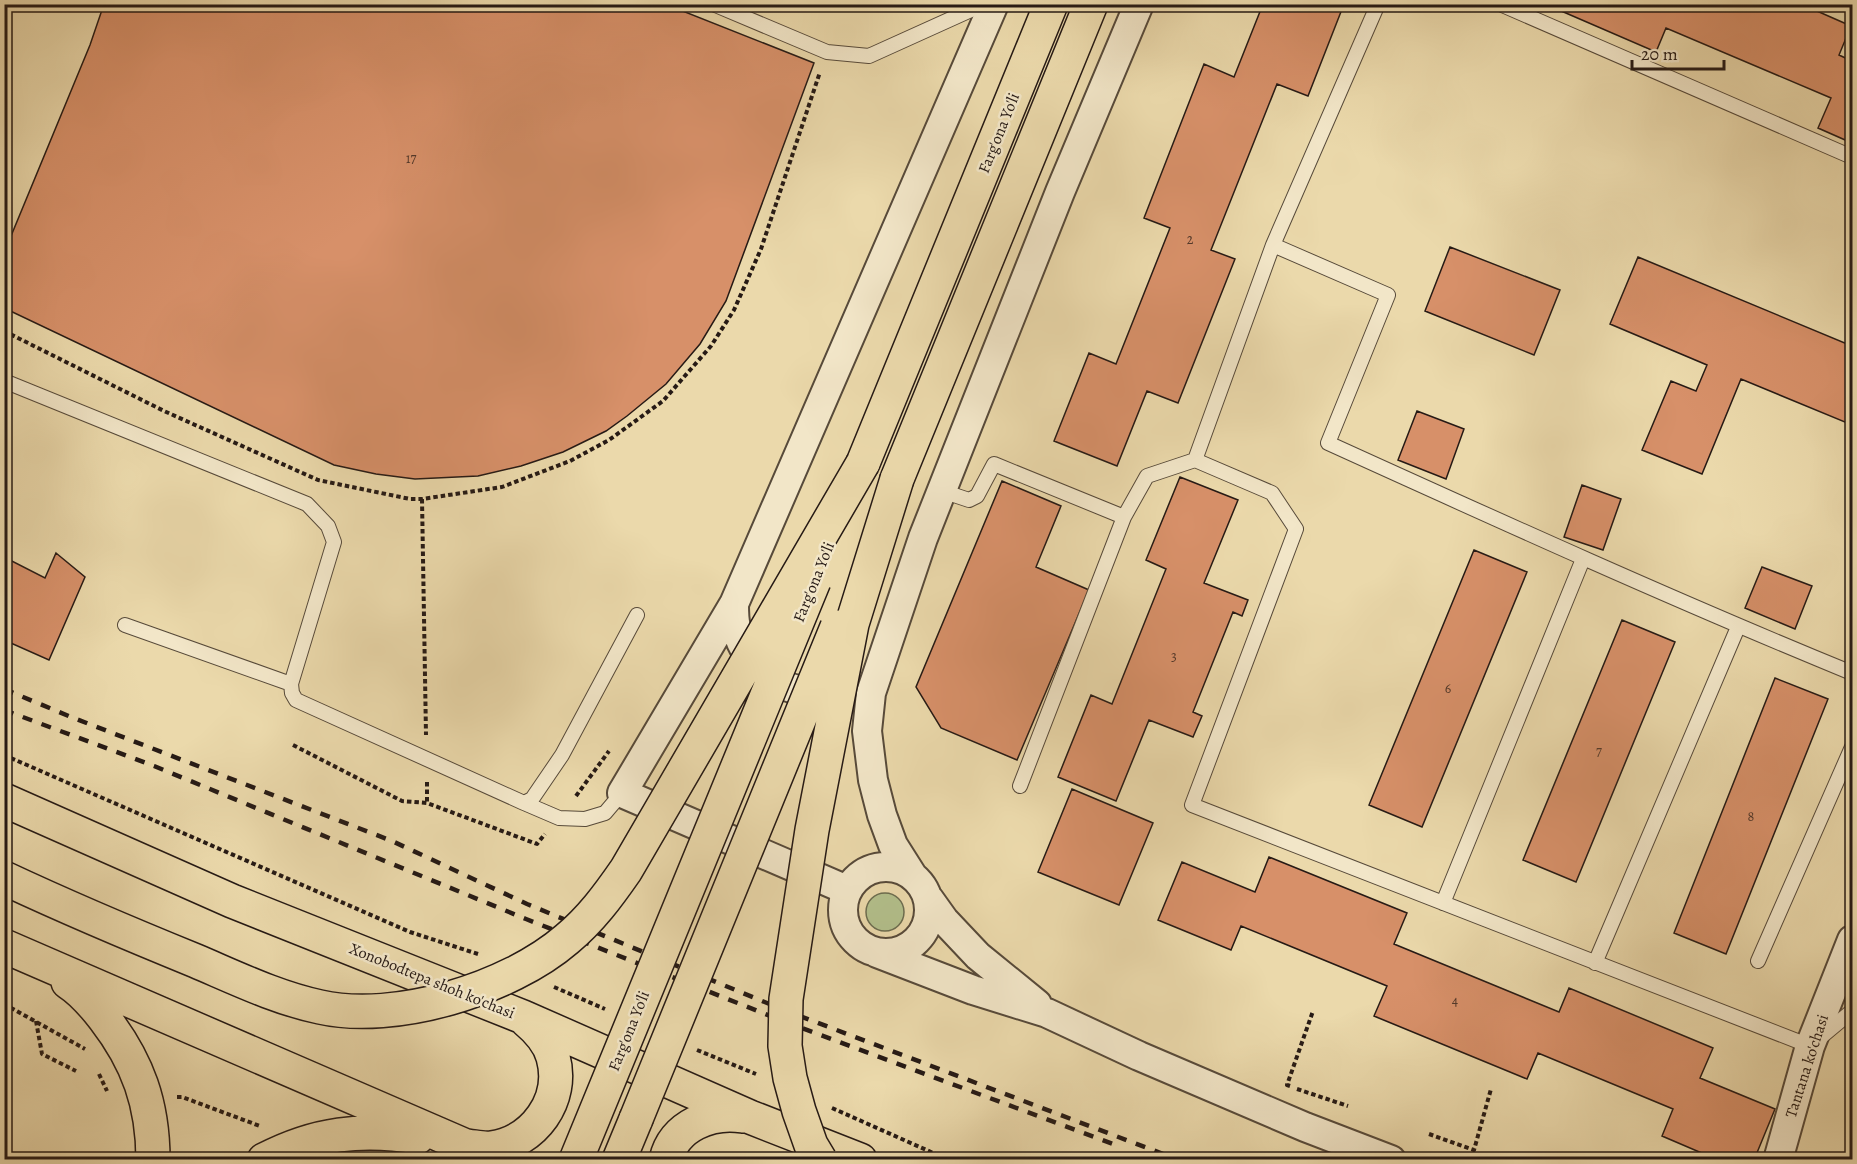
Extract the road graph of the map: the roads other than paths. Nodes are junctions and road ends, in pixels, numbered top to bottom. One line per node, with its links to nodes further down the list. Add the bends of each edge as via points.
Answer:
1 (712, 4): 2 (lane, via 827,52 869,56)
2 (984, 4)
3 (994, 4): 18 (street)
4 (1052, 4): 13 (main road, Farg'ona Yo'li)
5 (1091, 4): 14 (main road)
6 (1139, 4): 15 (street)
7 (1378, 4): 10 (lane)
8 (1500, 4): 9 (lane)
9 (1852, 157)
10 (1274, 245): 12 (lane); 17 (lane, via 1388,295 1328,443)
11 (4, 381): 24 (lane, via 307,504 328,526 334,542)
12 (1195, 460): 16 (lane, via 1147,476); 34 (lane, via 1272,493 1296,529 1192,805)
13 (863, 463): 31 (main road, bridge, via 609,895 558,947 506,977 417,1005 351,1011 320,1007 113,928); 49 (main road, Farg'ona Yo'li, bridge)
14 (897, 479): 50 (main road, bridge); 52 (main road, bridge, via 852,624 812,830 786,999 786,1046 794,1095)
15 (942, 491): 16 (lane, via 969,500 977,496 994,464); 22 (street)
16 (1124, 517): 26 (lane)
17 (1583, 559): 21 (lane); 34 (lane)
18 (734, 603): 22 (street, via 736,627 745,648 766,676 786,688 828,688 850,679); 27 (street)
19 (637, 615): 29 (lane, via 562,755 532,798)
20 (125, 625): 24 (lane)
21 (1738, 627): 23 (lane); 39 (lane)
22 (882, 657): 30 (street, via 871,693 867,731 873,780 893,846)
23 (1852, 673)
24 (291, 684): 29 (lane, via 296,700)
25 (1852, 747): 38 (lane)
26 (1020, 786)
27 (622, 794): 29 (lane, via 604,813 585,819 559,818); 32 (street)
28 (4, 800): 42 (main road, Xonobodtepa shoh ko'chasi, via 232,901)
29 (524, 803)
30 (912, 875): 32 (street, via 884,866 862,874); 33 (street)
31 (4, 878)
32 (847, 890): 37 (street, via 843,903 847,929 854,940)
33 (929, 899): 37 (street, via 926,928 917,940 906,949); 41 (street, via 978,956)
34 (1443, 903): 39 (lane)
35 (1852, 940): 43 (street, Tantana ko'chasi)
36 (8, 948): 45 (main road); 47 (main road, via 71,984 98,1010 120,1040 144,1090)
37 (877, 953): 41 (street)
38 (1758, 961)
39 (1595, 963): 43 (lane)
40 (1852, 1011): 43 (lane)
41 (1047, 1014): 54 (street, via 1305,1127)
42 (523, 1017): 44 (main road, Xonobodtepa shoh ko'chasi); 45 (main road, via 542,1034 553,1057 555,1082 549,1107 535,1127 514,1142 490,1149)
43 (1810, 1046): 55 (street, Tantana ko'chasi)
44 (750, 1118): 51 (main road, via 726,1114 702,1119 681,1133); 53 (main road, Xonobodtepa shoh ko'chasi)
45 (465, 1146): 46 (main road, via 366,1131 328,1136); 48 (main road)
46 (274, 1155)
47 (153, 1160)
48 (498, 1160)
49 (576, 1160)
50 (619, 1160)
51 (666, 1160)
52 (820, 1160)
53 (860, 1160)
54 (1391, 1160)
55 (1778, 1160)

